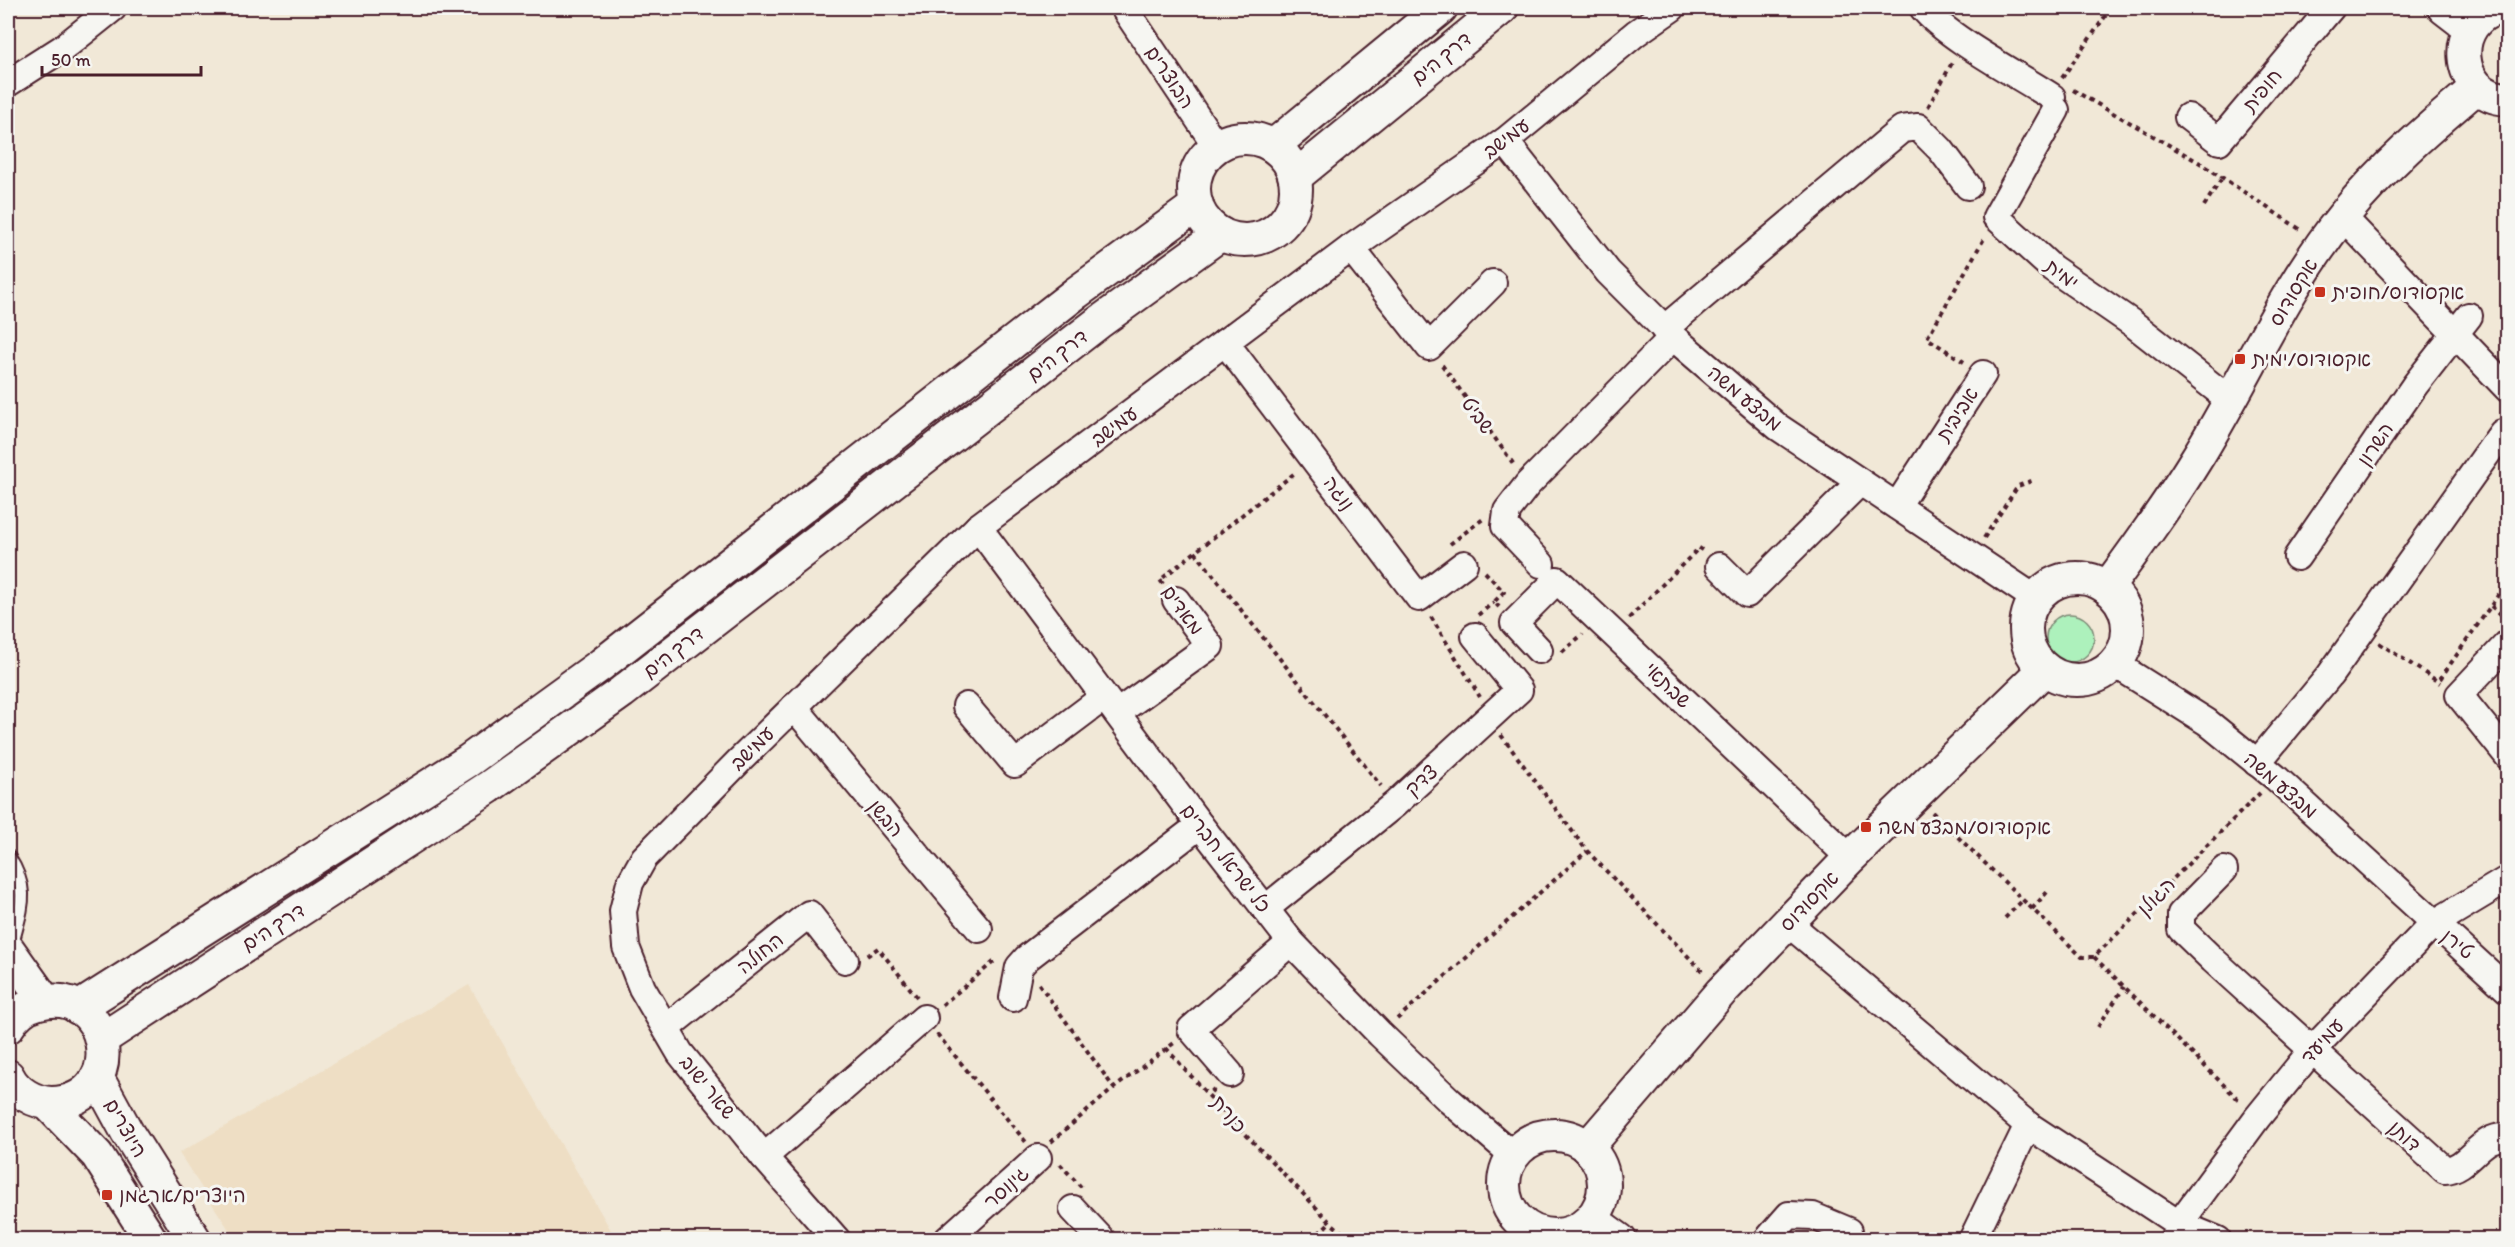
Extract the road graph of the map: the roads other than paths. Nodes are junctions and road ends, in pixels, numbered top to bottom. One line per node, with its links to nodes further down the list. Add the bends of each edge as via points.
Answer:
1 (113, 8): 11 (street, via 63,48)
2 (1124, 8): 17 (street, הבוצרים)
3 (1441, 8): 16 (street, דרך הים)
4 (1502, 8): 18 (street, דרך הים)
5 (1672, 8): 15 (street, עמישב)
6 (1923, 8): 30 (street, ימית, via 1964,40 2059,94 1996,217 2052,268 2132,322)
7 (2331, 8): 14 (street, חופית, via 2218,141)
8 (2444, 8): 10 (street)
9 (2501, 8): 10 (street, via 2479,17)
10 (2470, 28): 12 (street, via 2463,59)
11 (8, 82)
12 (2478, 87): 13 (street, via 2490,96); 21 (street, אקסודוס, via 2421,135)
13 (2508, 99)
14 (2188, 117)
15 (1505, 141): 23 (street, עמישב); 26 (street, מבצע משה, via 1608,272)
16 (1273, 146): 17 (street, via 1255,138 1239,138); 18 (street, via 1288,161)
17 (1217, 147): 20 (street, via 1197,171)
18 (1295, 177): 22 (street, via 1291,211 1277,229 1261,238 1243,240)
19 (1968, 186): 26 (street, via 1918,126 1902,129)
20 (1197, 205): 22 (street, via 1204,219); 68 (street, דרך הים, via 1076,293 602,664 468,761)
21 (2343, 217): 25 (street); 30 (street, אקסודוס, via 2322,245)
22 (1221, 234): 72 (street, דרך הים, via 1098,323 622,692 489,788)
23 (1352, 248): 24 (street, via 1429,347); 27 (street, עמישב)
24 (1493, 283)
25 (2462, 325): 29 (street); 35 (street, השרון, via 2415,385)
26 (1669, 333): 32 (street, מבצע משה, via 1778,427); 37 (street, via 1507,511 1505,526)
27 (1225, 342): 34 (street, עמישב); 36 (street, נוגה, via 1419,598)
28 (1983, 374): 33 (street, אביבית)
29 (2508, 389)
30 (2230, 400): 39 (street, אקסודוס, via 2196,460)
31 (2502, 433): 51 (street)
32 (1860, 482): 33 (street, מבצע משה); 38 (street, via 1747,594)
33 (1897, 506): 40 (street, מבצע משה)
34 (978, 527): 47 (street, כל ישראל חברים); 49 (street, עמישב)
35 (2297, 557)
36 (1464, 564)
37 (1541, 564)
38 (1719, 566)
39 (2107, 588): 40 (street, via 2083,578 2069,579 2045,589); 45 (street, via 2121,604 2128,624 2128,639)
40 (2036, 598): 46 (street, via 2029,612 2027,635 2035,657)
41 (1176, 600): 47 (street, מאדים, via 1210,646)
42 (1475, 636): 57 (street, צדק, via 1519,690 1395,804)
43 (2508, 643): 50 (street, via 2448,688)
44 (1539, 650): 54 (street, שבתאי, via 1514,623 1557,579)
45 (2115, 664): 46 (street, via 2096,676 2073,680); 51 (street, מבצע משה, via 2207,722)
46 (2045, 669): 54 (street, אקסודוס)
47 (1110, 705): 48 (street, via 1015,764); 52 (street, כל ישראל חברים)
48 (966, 706)
49 (794, 707): 58 (street, עמישב, via 644,858 630,883); 61 (street, הבשן)
50 (2508, 756)
51 (2266, 770): 60 (street, מבצע משה)
52 (1200, 825): 57 (street, כל ישראל חברים); 66 (street, via 1027,958 1019,967)
53 (8, 856): 63 (lane, via 22,882 23,898)
54 (1850, 858): 59 (street, אקסודוס)
55 (2224, 870): 73 (street, הגולן, via 2181,914 2181,929)
56 (2508, 879): 60 (street, עמיעד)
57 (1265, 909): 62 (street, כל ישראל חברים)
58 (623, 911): 71 (street, שאר ישוב, via 626,947 642,988)
59 (1788, 923): 78 (street); 80 (street, אקסודוס, via 1720,992)
60 (2433, 924): 65 (street, טירן); 73 (street, עמיעד)
61 (979, 929)
62 (1291, 942): 74 (street, כנרת, via 1191,1029); 82 (street, כל ישראל חברים, via 1380,1034)
63 (9, 951): 67 (street)
64 (845, 960): 71 (street, החולה, via 809,914)
65 (2508, 990)
66 (1012, 998)
67 (45, 1001): 68 (street); 70 (street)
68 (78, 1008): 72 (street, via 89,1016)
69 (927, 1016): 83 (street)
70 (9, 1021)
71 (666, 1028): 83 (street, שאר ישוב, via 680,1053)
72 (102, 1039): 75 (street)
73 (2313, 1049): 79 (street, דותן, via 2445,1170 2462,1165 2492,1138); 88 (street, עמיעד, via 2257,1118)
74 (1230, 1074)
75 (98, 1077): 77 (street, via 74,1099); 90 (street, היוצרים, via 127,1132)
76 (11, 1088): 77 (street)
77 (47, 1103): 89 (street, היוצרים, via 97,1155)
78 (2028, 1125): 88 (street); 96 (street)
79 (2508, 1138)
80 (1587, 1148): 82 (street, via 1573,1139 1548,1136 1525,1144); 85 (street, via 1596,1157 1604,1182 1601,1202)
81 (1042, 1153): 92 (street, גינוסר)
82 (1513, 1155): 86 (street, via 1504,1182)
83 (764, 1156): 91 (street, שאר ישוב)
84 (1073, 1209): 93 (street)
85 (1591, 1219): 86 (street, via 1563,1234); 94 (street)
86 (1510, 1230)
87 (1849, 1232): 95 (street, via 1813,1216 1789,1215)
88 (2176, 1232): 97 (street)
89 (151, 1239)
90 (195, 1239)
91 (837, 1239)
92 (947, 1239)
93 (1102, 1239)
94 (1620, 1239)
95 (1767, 1239)
96 (1972, 1239)
97 (2218, 1239)

